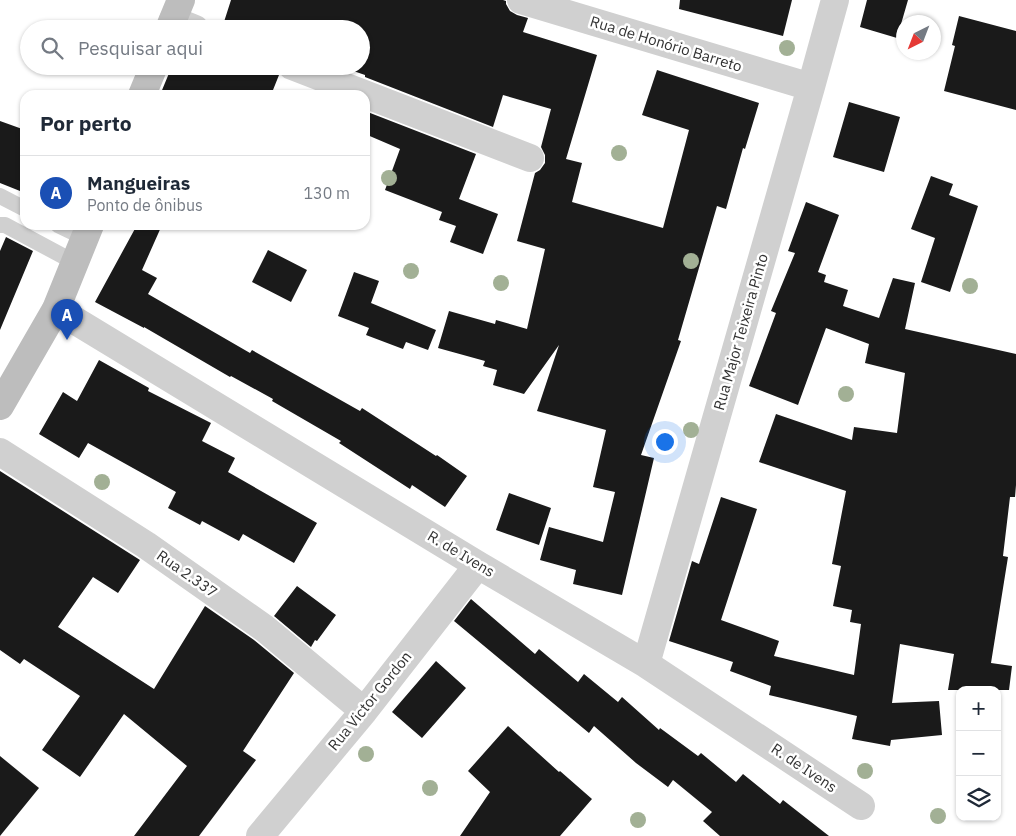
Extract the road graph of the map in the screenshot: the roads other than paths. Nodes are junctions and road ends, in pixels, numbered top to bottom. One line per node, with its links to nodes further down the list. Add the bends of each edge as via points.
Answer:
1 (521, 0): 5 (street, Rua de Honório Barreto)
2 (835, 0): 5 (street, Rua Major Teixeira Pinto)
3 (150, 75): 6 (street)
4 (315, 75): 7 (street)
5 (811, 87): 21 (street, Rua Major Teixeira Pinto)
6 (144, 90)
7 (354, 90)
8 (370, 96): 9 (street)
9 (530, 158)
10 (0, 196): 11 (lane)
11 (20, 206)
12 (0, 225): 13 (lane)
13 (20, 229)
14 (24, 230): 16 (lane)
15 (65, 230): 16 (lane)
16 (83, 242): 17 (street)
17 (51, 318): 18 (street); 20 (street, R. de Ivens)
18 (0, 406)
19 (0, 452): 22 (street, Rua 2.337, via 146,545 256,622)
20 (478, 565): 21 (street, R. de Ivens); 22 (street, Rua Victor Gordon)
21 (646, 664): 23 (street, R. de Ivens)
22 (364, 711): 24 (street, Rua Victor Gordon)
23 (861, 806)
24 (260, 836)

